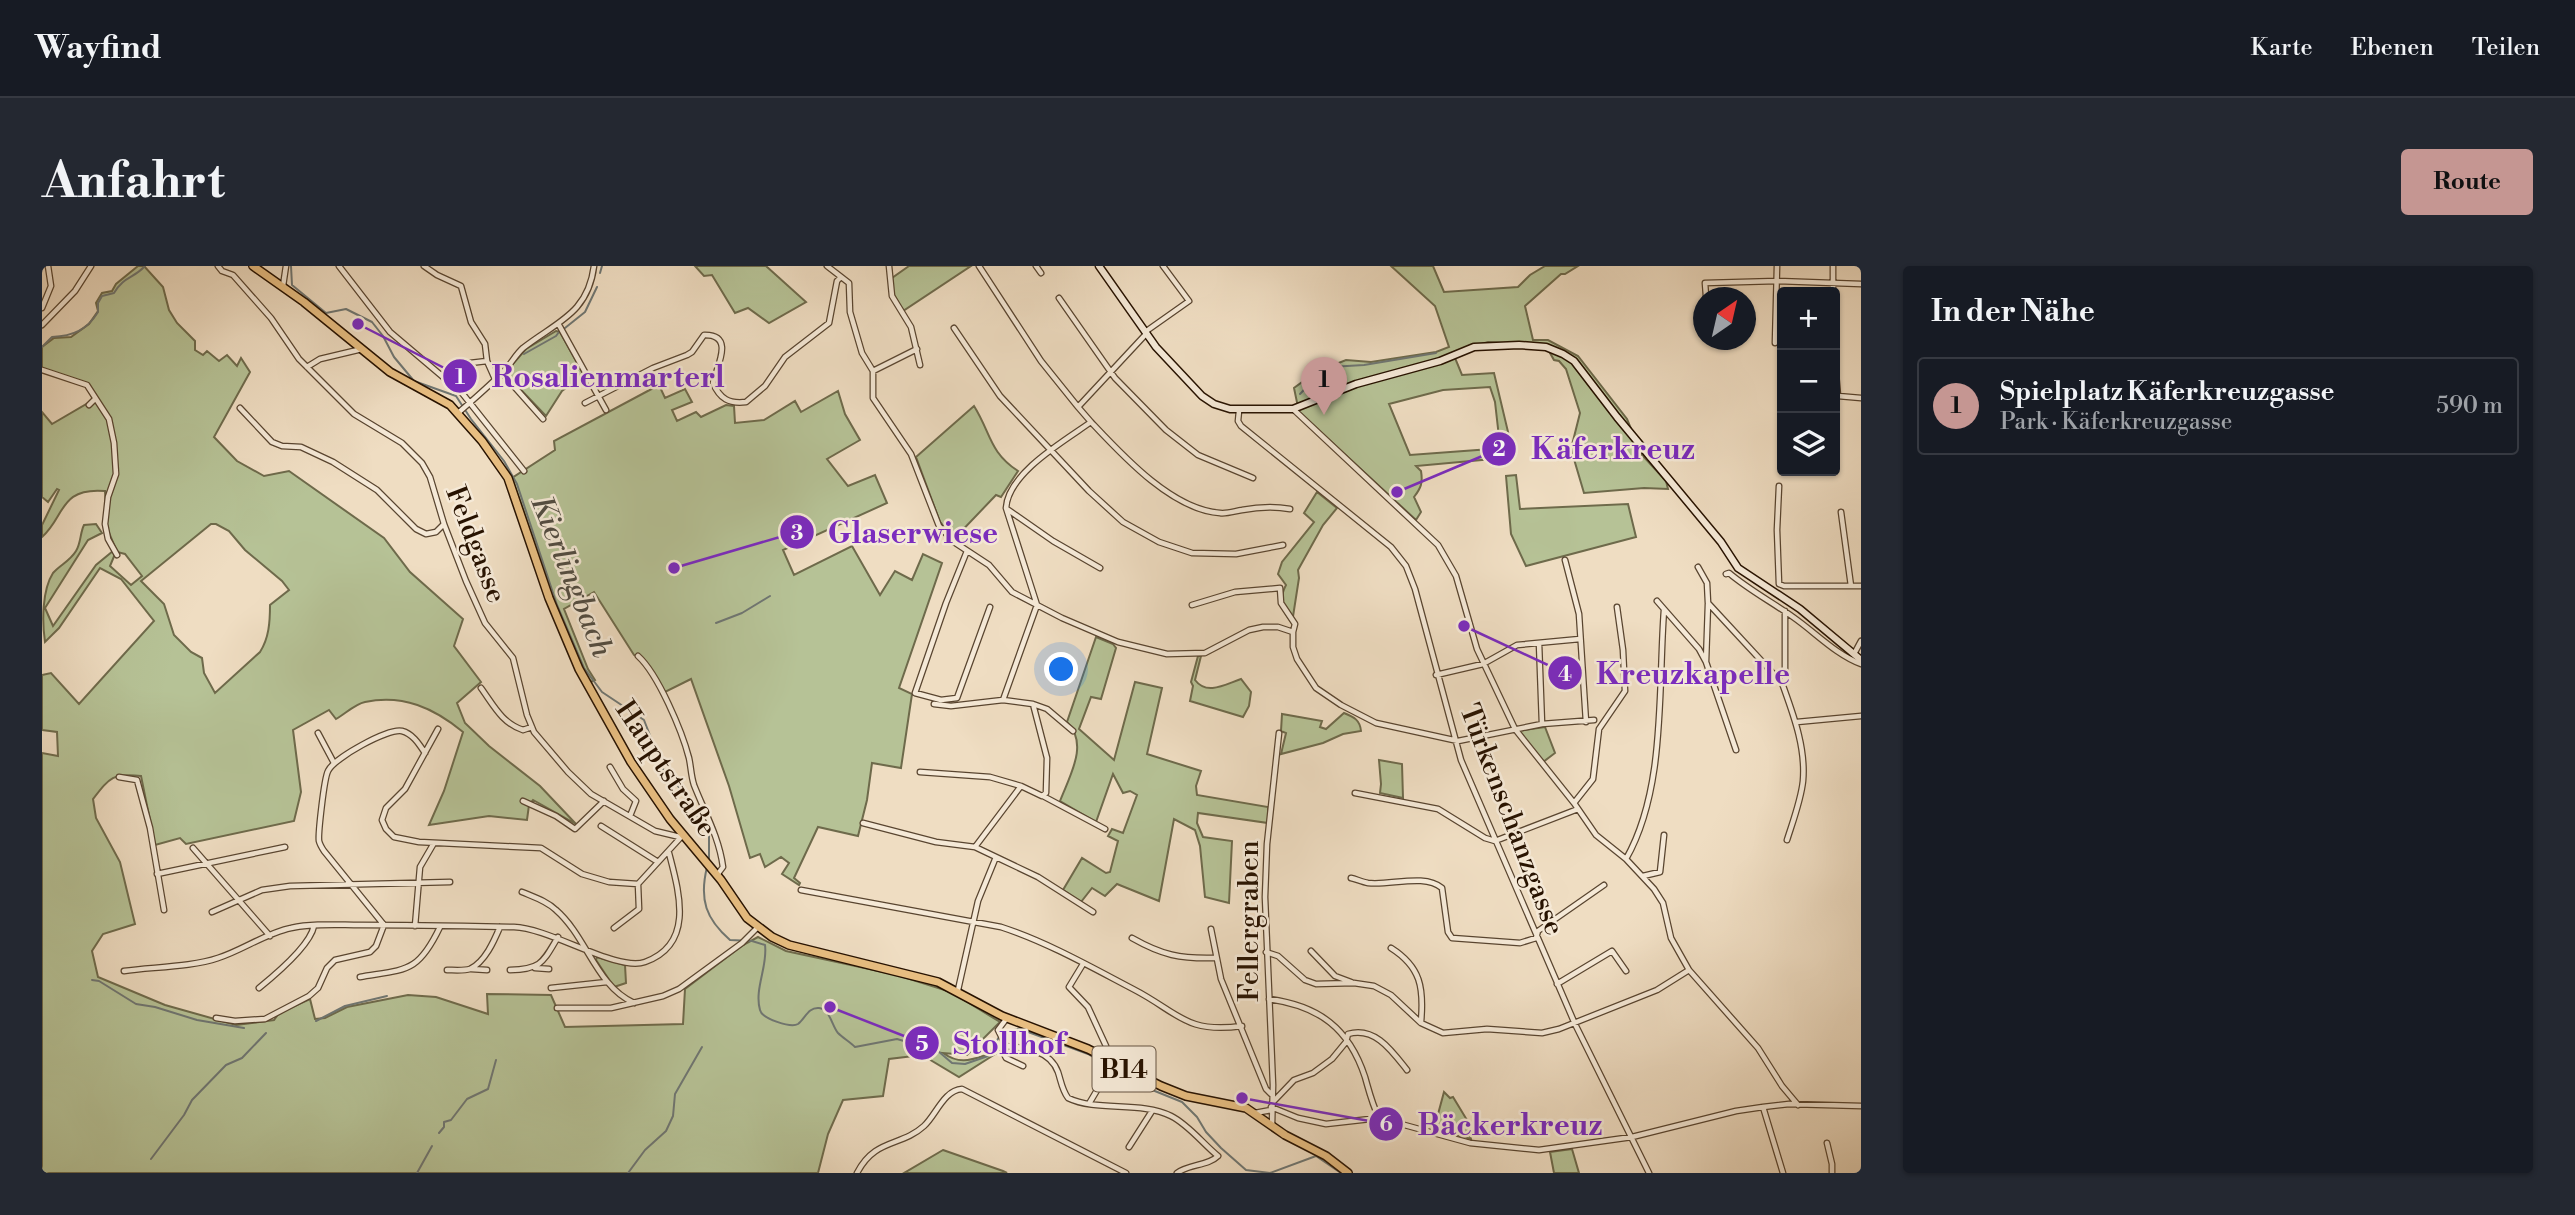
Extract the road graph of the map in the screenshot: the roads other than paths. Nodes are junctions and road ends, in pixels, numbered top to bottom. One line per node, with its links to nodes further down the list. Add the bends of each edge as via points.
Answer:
1 (48, 266): 26 (street, via 51,286)
2 (91, 266): 27 (street, via 75,291)
3 (218, 266): 36 (street, Feldgasse, via 233,275 271,318)
4 (253, 266): 22 (main road, B14)
5 (286, 266): 22 (street)
6 (339, 266): 41 (street, via 390,332)
7 (424, 266): 34 (street, via 461,286)
8 (594, 266): 28 (street, via 579,307)
9 (827, 266): 18 (street)
10 (888, 266): 33 (street, via 892,296 911,327)
11 (979, 266): 50 (street, via 1041,361)
12 (1036, 266): 17 (street)
13 (1099, 266): 30 (street)
14 (1163, 266): 30 (street, via 1189,301)
15 (1777, 266): 19 (street)
16 (1833, 266): 20 (street)
17 (1041, 272)
18 (841, 277): 38 (street, via 849,283 850,312 862,353); 43 (street, via 836,281 829,323 785,357 765,386 746,402 727,401 718,394 713,383 722,346 708,334 687,355)
19 (1777, 281): 20 (street); 23 (street, via 1705,283); 31 (street)
20 (1833, 283): 21 (street); 24 (street)
21 (1861, 284)
22 (283, 286): 32 (main road, B14)
23 (1705, 287)
24 (1833, 287)
25 (1059, 298): 39 (street)
26 (42, 308)
27 (42, 325)
28 (559, 325): 40 (street, via 521,349); 43 (street)
29 (954, 328): 58 (street, via 1000,396)
30 (1146, 333): 39 (street); 54 (street, via 1202,396)
31 (1775, 343)
32 (362, 349): 36 (street, via 320,359); 55 (main road, Hauptstraße / B14)
33 (917, 349): 35 (street); 38 (street)
34 (487, 361): 41 (street, via 470,363); 42 (street)
35 (920, 365)
36 (307, 367): 67 (street, Feldgasse, via 354,414 413,452 430,477)
37 (42, 370): 46 (street, via 87,385)
38 (873, 371): 69 (street, via 873,398 911,454 939,526)
39 (1111, 372): 50 (street); 62 (street, via 1177,441 1208,460)
40 (502, 373): 42 (street); 56 (street)
41 (444, 376): 48 (street)
42 (495, 380): 48 (street)
43 (599, 394): 47 (street); 53 (street)
44 (1840, 396): 45 (street)
45 (1861, 398)
46 (95, 399): 49 (street); 59 (street, via 109,419)
47 (585, 403)
48 (468, 404): 55 (street); 61 (street)
49 (89, 405)
50 (1078, 407): 57 (street)
51 (240, 408): 67 (street, via 272,442 301,447 377,490 416,529 426,534)
52 (1293, 409): 54 (street); 89 (street, via 1474,347 1519,345 1555,350 1574,361 1738,568 1800,609); 93 (street, via 1438,545 1456,576)
53 (606, 410)
54 (1239, 411): 94 (street, Türkenschanzgasse, via 1241,426 1382,539 1406,566)
55 (458, 413): 130 (main road, Hauptstraße / B14, via 508,478 556,617 604,715)
56 (543, 419)
57 (1091, 422): 58 (street); 65 (street, via 1135,467 1178,498 1221,513 1277,506)
58 (1051, 451): 64 (street, via 1022,475); 68 (street, via 1123,522 1158,542 1192,553 1221,555)
59 (115, 461): 60 (street); 70 (street, via 105,524)
60 (110, 467)
61 (524, 471)
62 (1253, 478)
63 (1779, 486): 75 (street, via 1779,584)
64 (1006, 508): 73 (street); 79 (street)
65 (1290, 509)
66 (1841, 512): 75 (street)
67 (444, 524): 105 (street, Feldgasse, via 485,623 513,658)
68 (1283, 545)
69 (967, 551): 79 (street, via 989,565 1012,593); 81 (street, via 915,693 941,700 957,698)
70 (117, 555)
71 (1565, 560): 86 (street)
72 (1699, 567): 78 (street, via 1707,583)
73 (1100, 568)
74 (1726, 574): 84 (street)
75 (1851, 586): 76 (street)
76 (1861, 586)
77 (1657, 601): 83 (street)
78 (1708, 603): 91 (street); 95 (street)
79 (1037, 605): 85 (street, via 1118,642 1167,654 1205,653 1263,627); 97 (street)
80 (1192, 605): 85 (street, via 1235,592 1280,588 1281,603 1295,624)
81 (990, 607)
82 (1617, 607): 123 (street, via 1625,691 1599,729 1593,779)
83 (1664, 610): 91 (street); 141 (street, via 1653,775 1638,834)
84 (1785, 611): 92 (street, via 1845,658); 95 (street)
85 (1293, 632): 111 (street, via 1294,649 1307,676 1341,705 1376,723)
86 (1580, 639): 88 (street); 102 (street)
87 (1861, 641): 89 (street)
88 (1539, 643): 93 (street, via 1517,645); 104 (street)
89 (1854, 654): 92 (street)
90 (638, 656): 145 (street, via 664,695 679,729 695,786 716,835 723,867)
91 (1706, 662): 112 (street)
92 (1861, 662)
93 (1483, 664): 94 (street); 107 (street)
94 (1436, 675): 111 (street, Türkenschanzgasse)
95 (1782, 683): 103 (street)
96 (481, 688): 105 (street, via 512,726)
97 (1003, 701): 98 (street); 99 (street)
98 (934, 704)
99 (1033, 704): 108 (street); 120 (street, via 1047,758 1046,793)
100 (1861, 716): 103 (street)
101 (1594, 720): 102 (street)
102 (1586, 722): 104 (street)
103 (1797, 722): 133 (street, via 1802,782)
104 (1542, 724): 107 (street)
105 (532, 727): 122 (street, Feldgasse, via 568,772)
106 (438, 729): 113 (street)
107 (1515, 729): 111 (street); 123 (street)
108 (1073, 730)
109 (318, 733): 114 (street)
110 (1279, 733): 175 (street, Fellergraben, via 1267,844)
111 (1455, 741): 134 (street, Türkenschanzgasse)
112 (1736, 750)
113 (425, 753): 114 (street, via 406,732 394,730); 131 (street, via 405,789 386,808 382,820)
114 (334, 763): 149 (street, via 326,778 319,840)
115 (610, 767): 125 (street, via 636,801)
116 (920, 772): 118 (street, via 990,778)
117 (119, 777): 144 (street, via 137,780)
118 (1021, 786): 120 (street); 137 (street)
119 (1355, 793): 134 (street, via 1438,809)
120 (1042, 796): 128 (street)
121 (523, 801): 122 (street, via 575,829)
122 (604, 802): 125 (street, Feldgasse)
123 (1574, 803): 124 (street)
124 (1578, 809): 134 (street); 141 (street, via 1596,835)
125 (630, 816): 130 (street, Feldgasse, via 655,831)
126 (863, 823): 137 (street)
127 (601, 826): 142 (street)
128 (1105, 829)
129 (1664, 835): 146 (street, via 1660,872)
130 (682, 836): 139 (street); 145 (main road, Hauptstraße / B14)
131 (394, 837): 132 (street); 135 (street)
132 (384, 838)
133 (1787, 840)
134 (1495, 841): 171 (street, Türkenschanzgasse)
135 (435, 843): 150 (street, via 420,867); 151 (street, via 541,848 582,874)
136 (285, 847): 143 (street)
137 (975, 847): 140 (street)
138 (193, 848): 143 (street)
139 (669, 853): 142 (street); 173 (street, via 678,894 673,943 639,964)
140 (996, 857): 158 (street); 159 (street, via 978,901)
141 (1626, 859): 146 (street)
142 (658, 862): 151 (street)
143 (208, 864): 144 (street); 155 (street)
144 (157, 874): 156 (street)
145 (717, 875): 165 (main road, B14)
146 (1643, 876): 184 (street, via 1663,903 1671,937)
147 (1351, 878): 171 (street, via 1367,883 1438,885 1452,937 1520,943)
148 (450, 882): 150 (street)
149 (351, 884): 150 (street); 155 (street, via 290,886); 160 (street)
150 (417, 884): 162 (street)
151 (638, 884): 166 (street, via 639,909)
152 (1604, 885): 171 (street, via 1538,931)
153 (801, 890): 159 (street)
154 (522, 892): 173 (street, via 554,908)
155 (239, 899): 157 (street); 168 (street)
156 (163, 910)
157 (212, 912)
158 (1093, 912)
159 (975, 923): 177 (street, via 1022,934); 193 (street)
160 (384, 925): 161 (street); 162 (street); 197 (street, via 376,946 335,960 309,996 265,1019)
161 (314, 926): 168 (street); 191 (street, via 312,935 285,967)
162 (415, 926): 163 (street)
163 (440, 927): 164 (street); 187 (street, via 416,964)
164 (500, 927): 169 (street); 179 (street, via 491,947)
165 (757, 928): 193 (main road, B14, via 789,945); 195 (street, via 678,989)
166 (614, 929)
167 (1211, 929): 176 (street)
168 (270, 936): 185 (street, via 216,959)
169 (558, 937): 173 (street); 178 (street)
170 (1132, 938): 176 (street, via 1156,952 1184,959)
171 (1536, 938): 190 (street, Türkenschanzgasse)
172 (1391, 948): 199 (street, via 1416,970)
173 (588, 950): 188 (street)
174 (1311, 951): 189 (street, via 1335,976)
175 (1266, 952): 189 (street, via 1317,985); 194 (street, Fellergraben)
176 (1215, 958): 201 (street)
177 (1083, 964): 201 (street, via 1138,991 1184,1022 1207,1028); 204 (street, via 1069,987 1088,1007 1106,1046)
178 (534, 968): 180 (street); 183 (street)
179 (470, 969): 181 (street); 182 (street)
180 (549, 969)
181 (447, 970)
182 (487, 970)
183 (510, 970)
184 (1689, 970): 200 (street); 210 (street, via 1758,1048)
185 (124, 971)
186 (1626, 971): 190 (street, via 1612,951)
187 (360, 977)
188 (607, 982): 192 (street); 195 (street)
189 (1354, 983): 199 (street, via 1391,995)
190 (1557, 984): 200 (street, Türkenschanzgasse)
191 (259, 988)
192 (551, 988)
193 (958, 990): 198 (main road, B14)
194 (1269, 999): 202 (street, via 1312,1011); 208 (street, Fellergraben)
195 (634, 1003): 196 (street)
196 (557, 1009)
197 (216, 1018)
198 (1007, 1018): 203 (street, via 998,1030); 204 (main road, B14)
199 (1421, 1023): 200 (street, via 1443,1033 1487,1029 1542,1033)
200 (1575, 1024): 218 (street, Türkenschanzgasse)
201 (1242, 1026): 208 (street)
202 (1346, 1037): 207 (street, via 1355,1032 1374,1035); 211 (street, via 1332,1059 1294,1080); 216 (street)
203 (1006, 1046): 205 (street, via 1006,1058); 209 (street, via 1043,1053 1056,1066 1067,1097)
204 (1107, 1059): 215 (main road, B14, via 1180,1094)
205 (1023, 1066)
206 (1109, 1070): 209 (street)
207 (1407, 1070)
208 (1271, 1095): 211 (street, Fellergraben)
209 (1090, 1103): 214 (street)
210 (1798, 1105): 212 (street); 213 (street)
211 (1271, 1107): 215 (street); 216 (street, via 1326,1124); 217 (street, Fellergraben)
212 (1763, 1107): 218 (street); 226 (street)
213 (1861, 1107)
214 (1152, 1111): 220 (street); 223 (street, via 1175,1118 1218,1156)
215 (1254, 1113): 217 (main road, B14)
216 (1379, 1118): 218 (street, via 1470,1143 1521,1149)
217 (1272, 1127): 224 (main road, B14)
218 (1632, 1137): 225 (street, Türkenschanzgasse)
219 (1827, 1143): 227 (street)
220 (1129, 1147)
221 (857, 1173): 222 (street, via 870,1155 918,1131 950,1093 962,1089)
222 (1126, 1173)
223 (1177, 1173)
224 (1348, 1173)
225 (1649, 1173)
226 (1783, 1173)
227 (1832, 1173)

